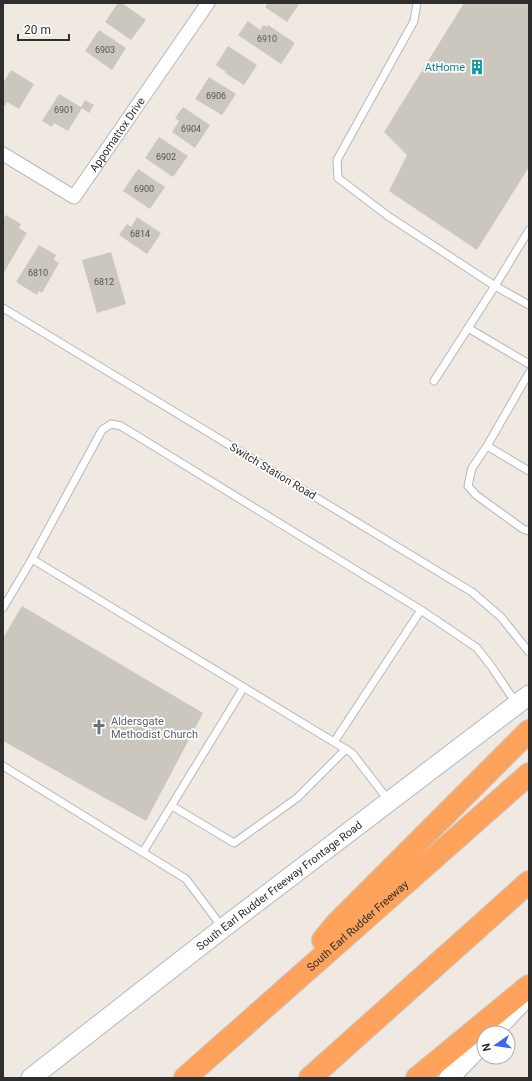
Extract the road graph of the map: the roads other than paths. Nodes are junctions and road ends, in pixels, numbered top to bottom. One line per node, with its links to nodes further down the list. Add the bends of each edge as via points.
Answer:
1 (208, 3): 3 (street, Appomattox Drive, via 74,197)
2 (417, 3): 5 (lane, via 414,22 337,160 338,178 388,216)
3 (3, 154)
4 (529, 230): 5 (lane)
5 (495, 286): 6 (lane); 8 (lane)
6 (529, 305)
7 (3, 308): 18 (lane, Switch Station Road, via 472,592 501,617)
8 (468, 328): 9 (lane); 11 (lane)
9 (529, 364)
10 (529, 373): 12 (lane)
11 (434, 381)
12 (487, 446): 13 (lane); 14 (lane, via 472,468 468,486 476,495)
13 (529, 471)
14 (529, 531)
15 (32, 559): 16 (lane); 17 (lane, via 102,430 112,424 121,426); 19 (lane)
16 (3, 608)
17 (421, 610): 20 (lane, via 477,648); 22 (lane)
18 (529, 652)
19 (244, 687): 22 (lane); 27 (lane)
20 (523, 699): 26 (main road, South Earl Rudder Freeway Frontage Road)
21 (529, 731): 33 (highway, via 336,924)
22 (334, 742): 23 (lane)
23 (346, 749): 26 (lane); 27 (lane, via 297,798 234,842)
24 (3, 766): 28 (lane)
25 (529, 774): 33 (highway, South Earl Rudder Freeway)
26 (389, 801): 30 (main road, South Earl Rudder Freeway Frontage Road)
27 (172, 806): 28 (lane)
28 (143, 852): 30 (lane, via 186,879)
29 (529, 882): 38 (highway)
30 (223, 928): 36 (main road, South Earl Rudder Freeway Frontage Road)
31 (529, 986): 39 (highway)
32 (529, 995): 34 (main road)
33 (273, 999): 37 (highway, South Earl Rudder Freeway)
34 (500, 1025)
35 (476, 1050): 40 (main road)
36 (31, 1078)
37 (185, 1078)
38 (310, 1078)
39 (417, 1078)
40 (449, 1078)

